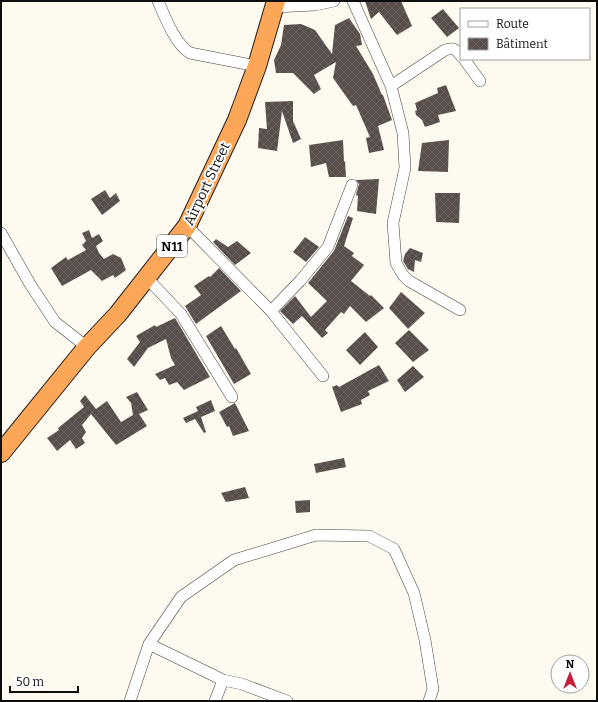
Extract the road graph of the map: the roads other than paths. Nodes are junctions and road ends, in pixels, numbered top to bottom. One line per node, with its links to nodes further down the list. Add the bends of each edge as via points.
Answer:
1 (158, 1): 7 (street, via 185,50)
2 (334, 1): 4 (street, via 315,5)
3 (353, 1): 9 (street)
4 (276, 4): 7 (highway, Airport Street / N11)
5 (460, 55): 9 (street, via 455,49 445,50)
6 (465, 60): 8 (street)
7 (257, 66): 11 (highway, Airport Street / N11, via 236,120)
8 (480, 81)
9 (391, 86): 14 (street, via 403,133 405,168 393,223 396,263 409,281)
10 (352, 185): 15 (street, via 328,247)
11 (187, 226): 13 (highway, Airport Street / N11); 15 (street)
12 (1, 233): 16 (street, via 55,322)
13 (147, 278): 16 (highway, Airport Street / N11); 18 (street, via 181,314)
14 (460, 310)
15 (271, 311): 17 (street)
16 (88, 347): 19 (highway, Airport Street / N11)
17 (323, 376)
18 (232, 397)
19 (1, 453)
20 (150, 644): 21 (street); 22 (street); 25 (street, via 181,597 234,560 316,535 369,536 394,549 414,593 433,689)
21 (223, 680): 23 (street); 24 (street, via 242,684)
22 (130, 701)
23 (215, 701)
24 (287, 701)
25 (429, 701)

